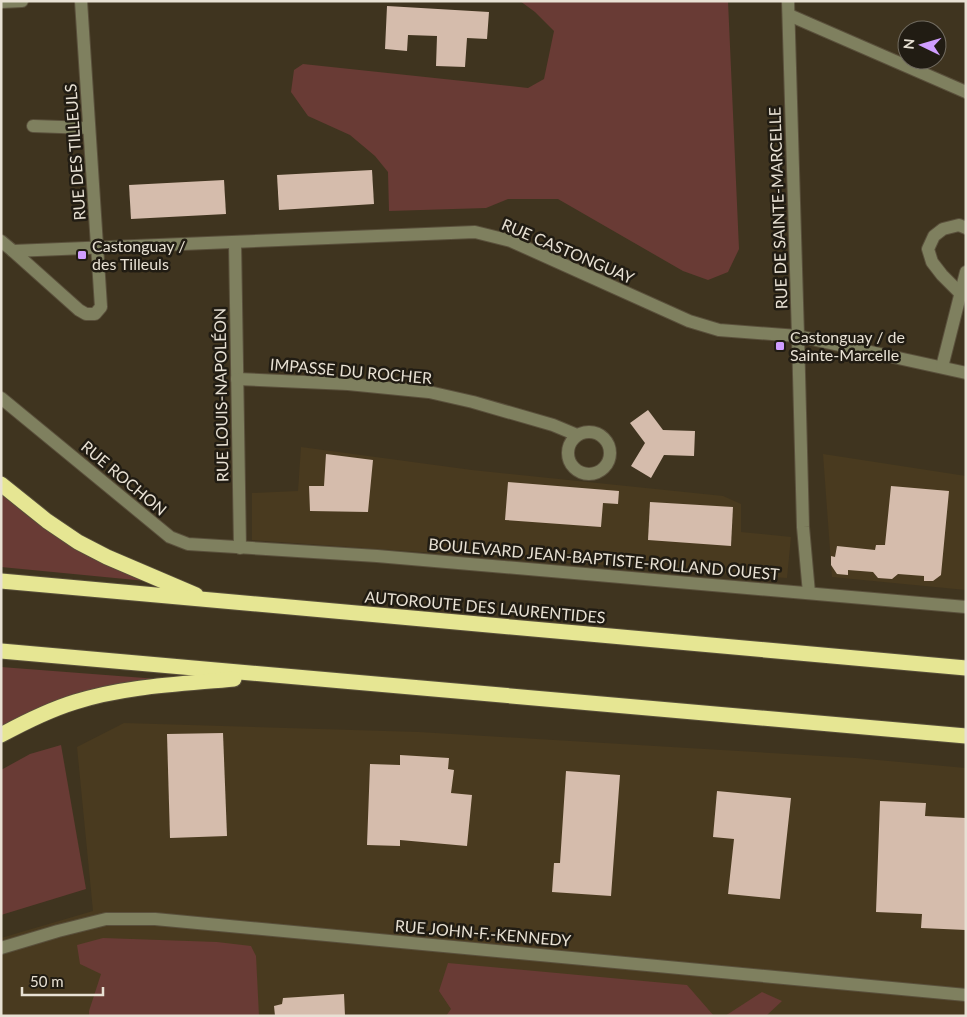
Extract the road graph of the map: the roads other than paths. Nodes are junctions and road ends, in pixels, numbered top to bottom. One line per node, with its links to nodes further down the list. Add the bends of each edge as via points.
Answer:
1 (22, 1): 4 (street)
2 (81, 1): 8 (street, RUE DES TILLEULS)
3 (788, 1): 5 (street, RUE DE SAINTE-MARCELLE)
4 (1, 2)
5 (789, 14): 6 (street); 16 (street, RUE DE SAINTE-MARCELLE)
6 (966, 92)
7 (33, 126): 8 (street)
8 (89, 128): 12 (street, RUE DES TILLEULS)
9 (966, 228): 15 (street, via 959,225 943,229 934,236 928,249 932,262)
10 (1, 241): 13 (street)
11 (235, 242): 12 (street, RUE CASTONGUAY); 16 (street, RUE CASTONGUAY, via 475,232 511,241 689,321 719,330); 19 (street, RUE LOUIS-NAPOLÉON)
12 (97, 247): 13 (street, RUE CASTONGUAY); 13 (street, RUE DES TILLEULS, via 101,307 95,314 79,310)
13 (13, 251)
14 (966, 272): 15 (street)
15 (960, 293): 17 (street)
16 (798, 336): 17 (street, RUE CASTONGUAY); 25 (street, RUE DE SAINTE-MARCELLE, via 803,527)
17 (942, 367): 18 (street, RUE CASTONGUAY)
18 (966, 373)
19 (237, 379): 21 (street, IMPASSE DU ROCHER, via 430,392 553,425); 23 (street, RUE LOUIS-NAPOLÉON)
20 (1, 398): 23 (street, RUE ROCHON, via 170,537 188,544)
21 (577, 435)
22 (1, 484): 26 (highway, via 78,542)
23 (240, 548): 25 (street, BOULEVARD JEAN-BAPTISTE-ROLLAND OUEST, via 377,556)
24 (1, 581): 26 (highway, AUTOROUTE DES LAURENTIDES)
25 (809, 593): 27 (street, BOULEVARD JEAN-BAPTISTE-ROLLAND OUEST)
26 (209, 600): 29 (highway, AUTOROUTE DES LAURENTIDES)
27 (966, 607)
28 (1, 651): 30 (highway)
29 (966, 668)
30 (268, 675): 31 (highway, via 146,688 85,699); 32 (highway)
31 (1, 735)
32 (966, 736)
33 (1, 948): 34 (street, RUE JOHN-F.-KENNEDY, via 106,919 155,919)
34 (966, 995)

